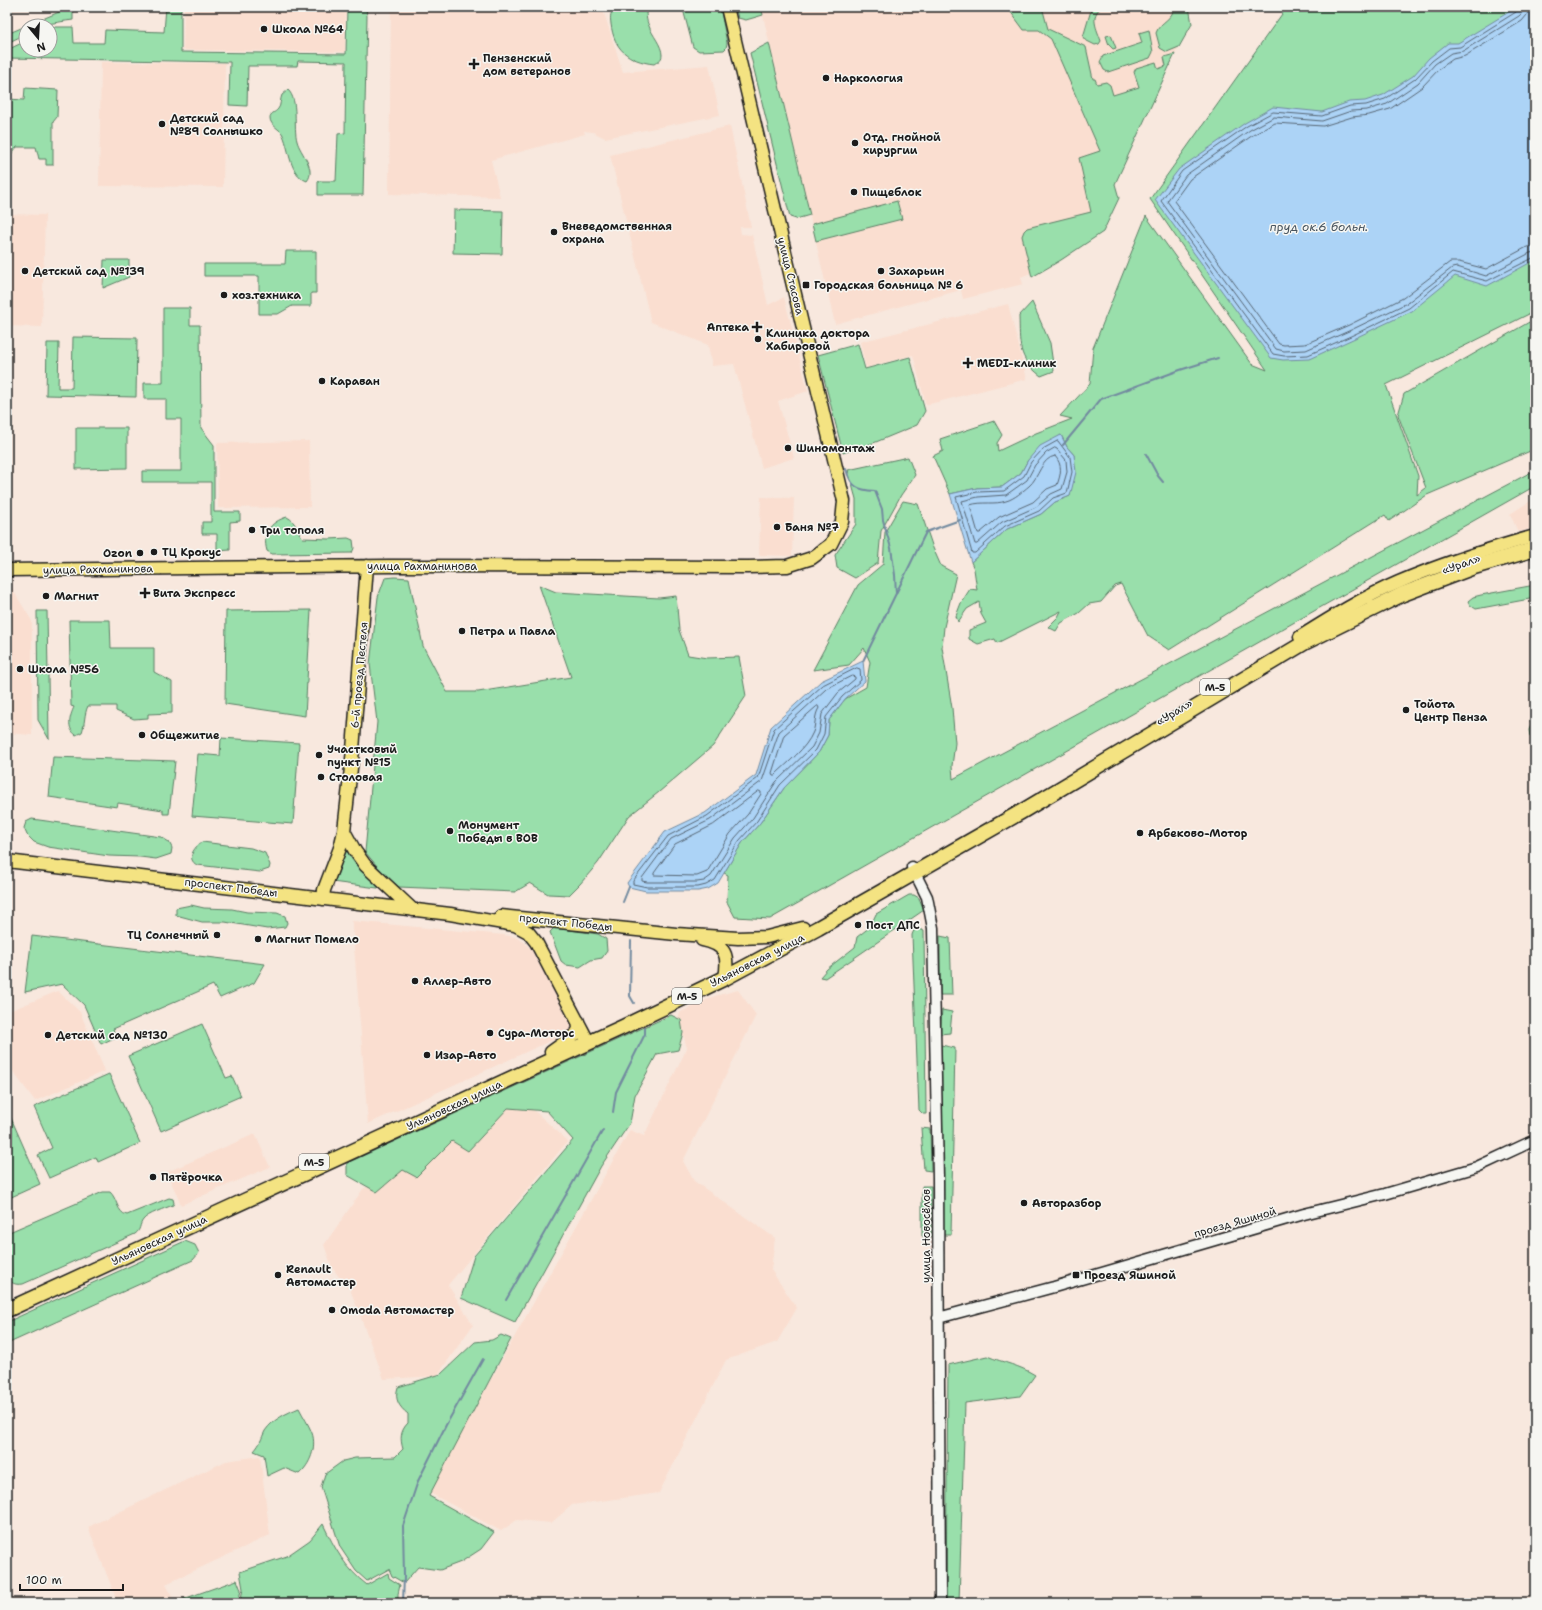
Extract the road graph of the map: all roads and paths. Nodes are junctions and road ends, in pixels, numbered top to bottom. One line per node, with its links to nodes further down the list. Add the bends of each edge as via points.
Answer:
1 (727, 7): 4 (main road, улица Стасова, via 844,501 842,522)
2 (1535, 536): 8 (main road, via 1471,555 1399,582 1342,611)
3 (1535, 541): 8 (highway, «Урал» / М-5, via 1472,560 1401,587)
4 (831, 544): 6 (main road, улица Рахманинова, via 812,558 787,566)
5 (1535, 549): 11 (highway, «Урал» / М-5, via 1474,567 1404,594 1304,643 1021,812)
6 (367, 566): 7 (main road, улица Рахманинова); 9 (main road, 6-й проезд Пестеля, via 354,743)
7 (7, 570)
8 (1300, 637): 11 (highway, «Урал» / М-5)
9 (344, 831): 13 (main road, 6-й проезд Пестеля); 14 (main road, via 365,865)
10 (7, 861): 13 (main road, проспект Победы)
11 (913, 870): 12 (highway, «Урал» / М-5); 27 (street, улица Новосёлов, via 929,902 933,928)
12 (892, 882): 17 (highway, Ульяновская улица / М-5); 20 (highway, Ульяновская улица / М-5, via 818,928)
13 (323, 899): 14 (main road, проспект Победы)
14 (412, 910): 15 (main road, проспект Победы)
15 (456, 915): 16 (main road, проспект Победы); 19 (main road, проспект Победы, via 515,925 528,932)
16 (548, 920): 18 (main road, проспект Победы); 19 (main road, via 537,926 536,935)
17 (803, 928): 18 (main road, проспект Победы, via 752,939); 20 (highway, Ульяновская улица / М-5)
18 (676, 934): 20 (main road, проспект Победы, via 717,945 726,954)
19 (541, 950): 21 (main road, проспект Победы)
20 (726, 973): 22 (highway, Ульяновская улица / М-5)
21 (578, 1021): 22 (main road, проспект Победы); 23 (main road, via 579,1029 576,1034)
22 (587, 1039): 23 (highway, Ульяновская улица / М-5); 26 (highway, Ульяновская улица / М-5)
23 (551, 1052): 25 (highway, Ульяновская улица / М-5)
24 (1535, 1140): 27 (street, проезд Яшиной, via 1477,1167)
25 (7, 1302)
26 (7, 1310)
27 (938, 1318): 28 (street, улица Новосёлов)
28 (940, 1603)

